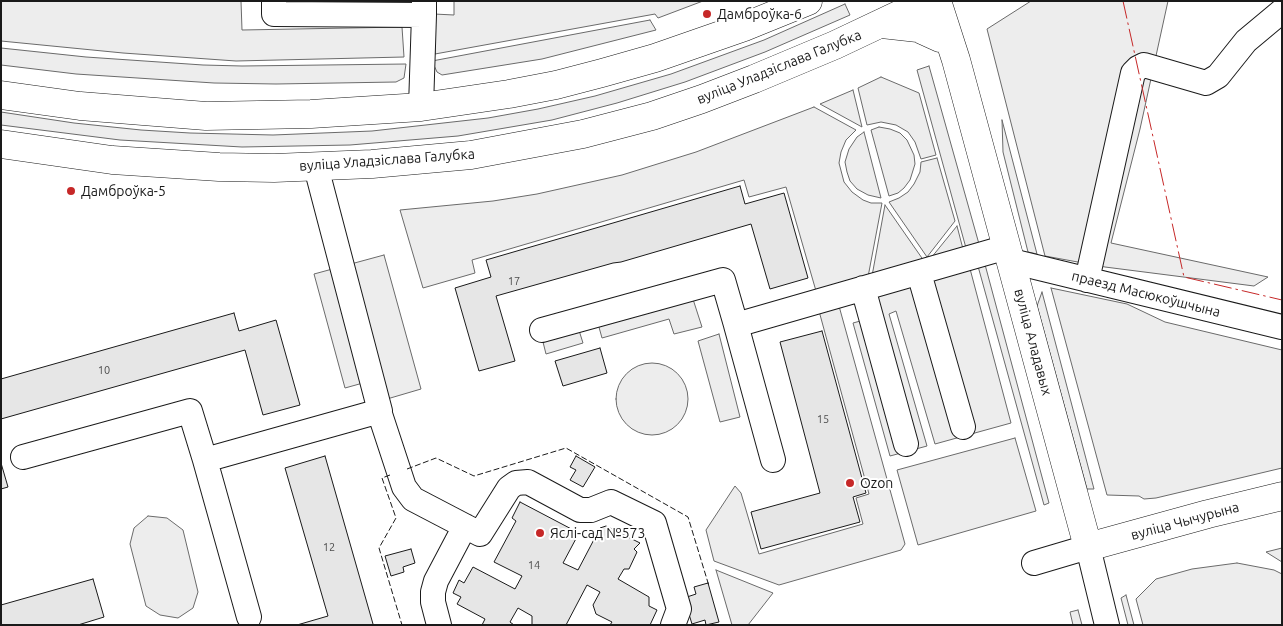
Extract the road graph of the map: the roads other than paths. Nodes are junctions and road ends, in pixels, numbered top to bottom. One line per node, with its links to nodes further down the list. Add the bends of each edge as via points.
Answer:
1 (274, 1): 4 (street, via 274,14)
2 (808, 1): 10 (main road, via 744,27 602,74 510,94)
3 (929, 2): 6 (main road, вуліца Уладзіслава Галубка); 7 (main road, вуліца Аладавых); 8 (main road, вуліца Аладавых)
4 (424, 8): 10 (street)
5 (1282, 11): 15 (street, via 1246,41 1218,76 1206,83 1144,65 1134,73)
6 (882, 24): 7 (main road, via 918,28); 12 (main road, вуліца Уладзіслава Галубка, via 746,83 615,126 471,155)
7 (940, 38): 8 (main road, вуліца Аладавых)
8 (956, 60): 13 (main road, вуліца Аладавых)
9 (1, 95): 10 (main road, via 80,106 206,116)
10 (421, 107)
11 (1, 144): 12 (main road, вуліца Уладзіслава Галубка, via 78,156 174,165)
12 (316, 167): 20 (street)
13 (1009, 254): 14 (street); 15 (street, праезд Масюкоўшчына); 28 (main road, вуліца Аладавых)
14 (919, 273): 16 (street); 21 (street)
15 (1087, 280): 18 (street, праезд Масюкоўшчына)
16 (863, 288): 17 (street); 22 (street)
17 (736, 325): 19 (street, via 722,280); 25 (street)
18 (1282, 327)
19 (542, 330)
20 (379, 411): 24 (street); 27 (street, via 404,487 413,499)
21 (963, 427)
22 (906, 444)
23 (23, 457): 24 (street, via 190,411)
24 (205, 460): 30 (street)
25 (774, 460)
26 (1282, 496): 28 (main road, вуліца Чычурына)
27 (465, 526): 31 (street, via 433,592); 32 (street, via 480,534 509,488 528,482 580,510 591,510 612,502 654,523 679,610)
28 (1088, 547): 29 (street); 33 (street, вуліца Аладавых)
29 (1034, 562)
30 (249, 617)
31 (439, 625)
32 (673, 625)
33 (1107, 625)

